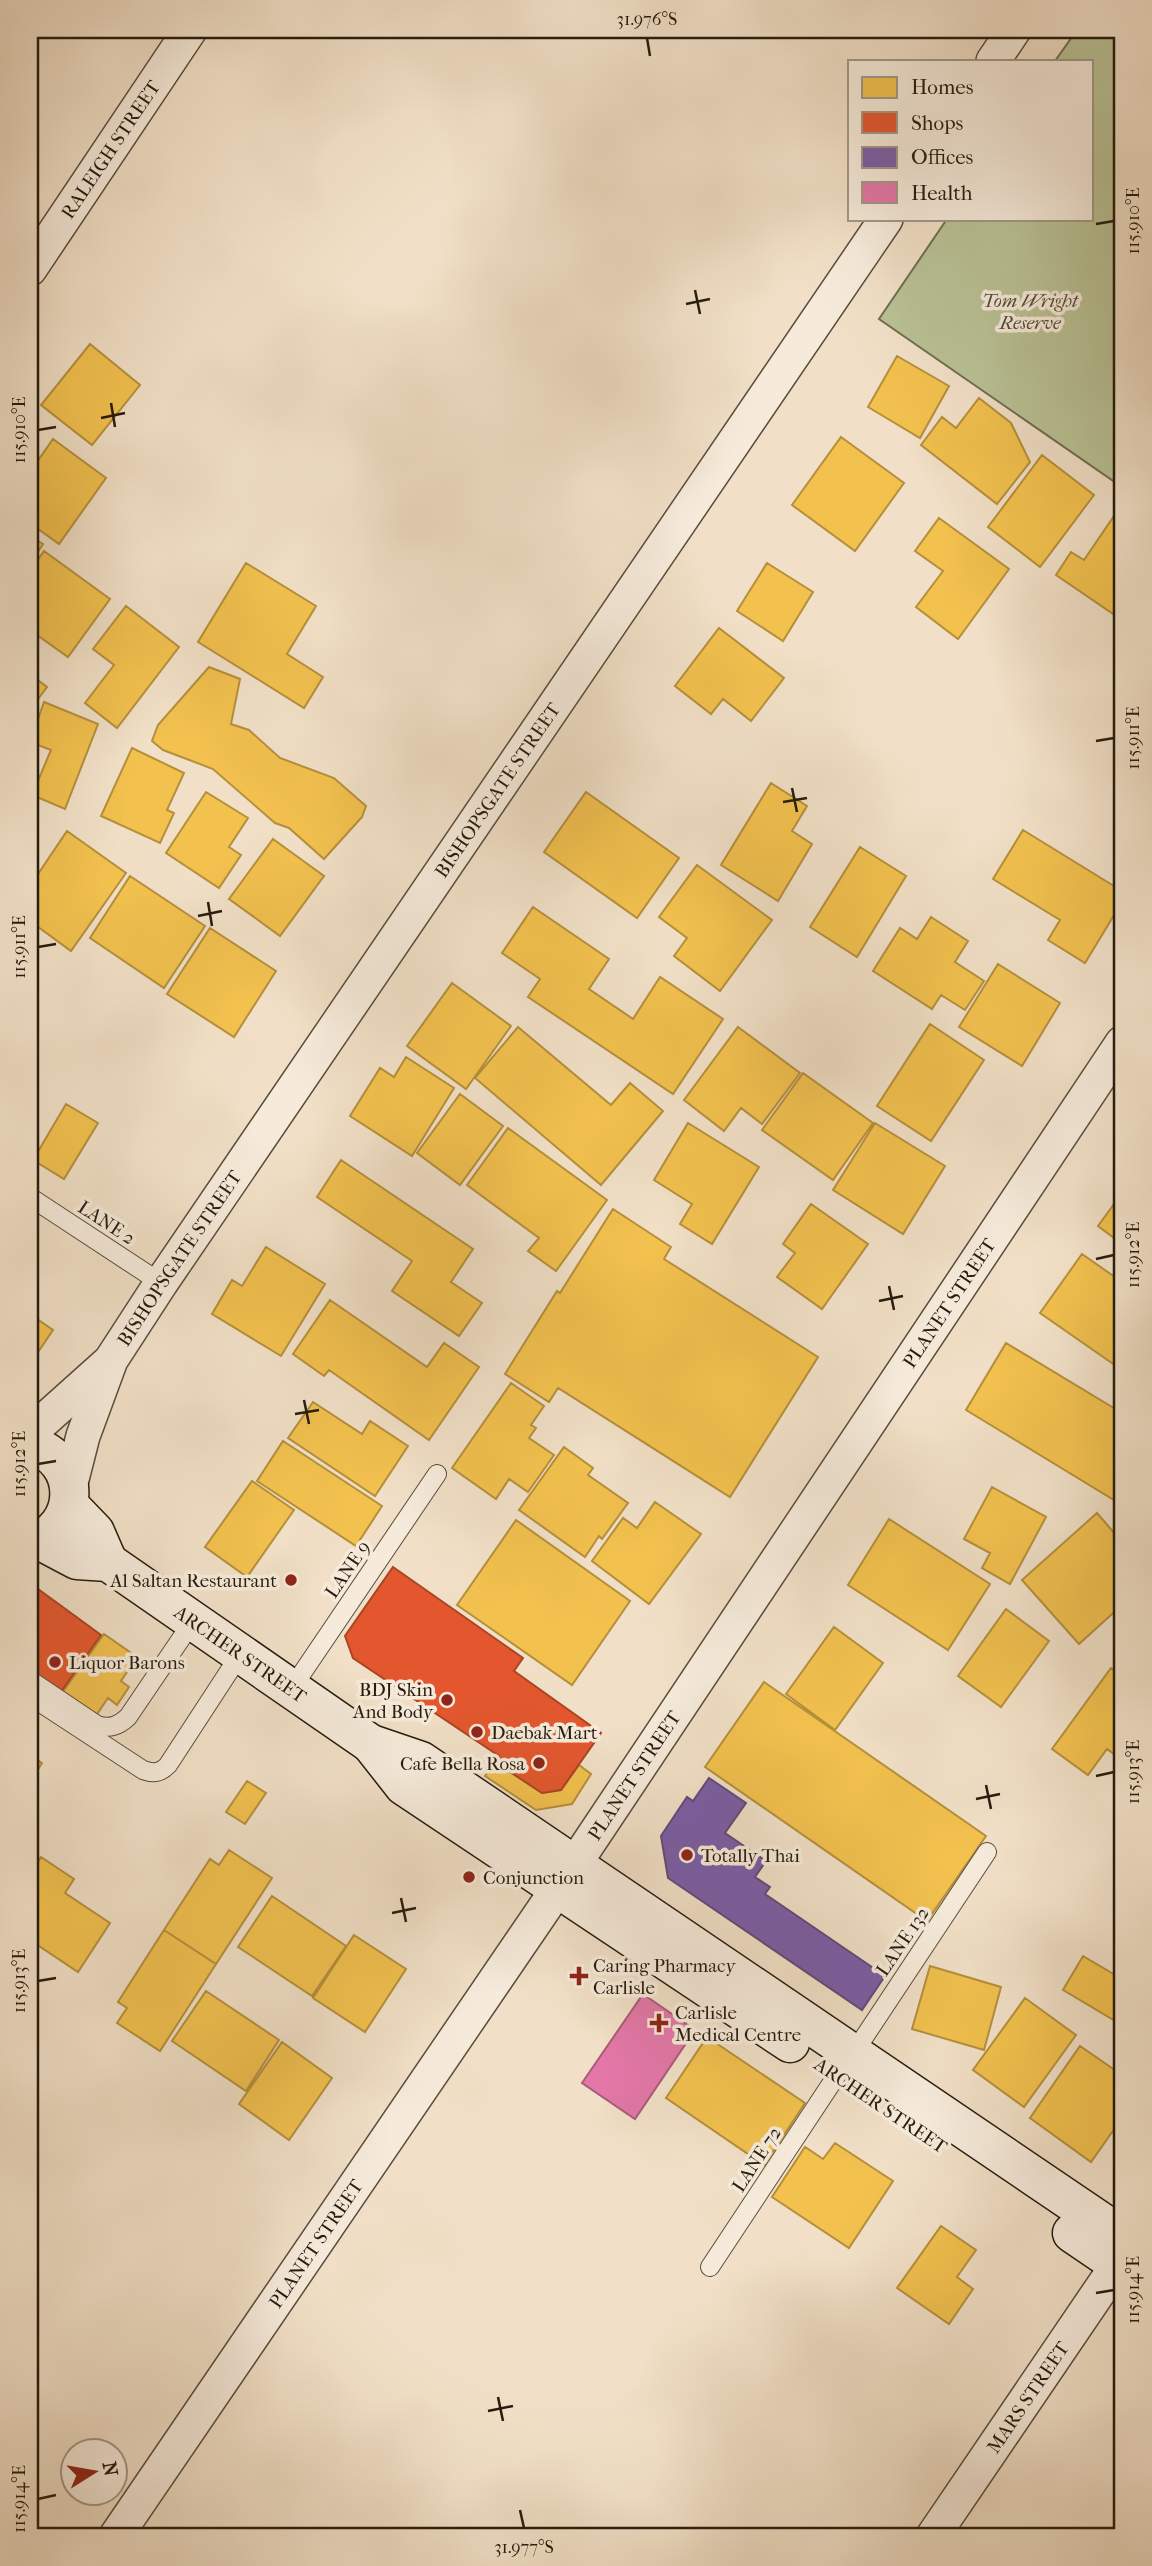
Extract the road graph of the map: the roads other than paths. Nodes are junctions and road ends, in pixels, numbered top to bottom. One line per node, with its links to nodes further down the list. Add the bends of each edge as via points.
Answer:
1 (190, 30): 5 (street, RALEIGH STREET)
2 (1014, 30): 3 (street)
3 (994, 60)
4 (885, 220): 8 (street, BISHOPSGATE STREET)
5 (30, 269)
6 (1122, 1043): 22 (street, PLANET STREET)
7 (30, 1197): 8 (lane, LANE 2)
8 (162, 1283): 9 (street, BISHOPSGATE STREET)
9 (111, 1360): 10 (street, BISHOPSGATE STREET); 13 (street, BISHOPSGATE STREET, via 83,1436)
10 (30, 1433)
11 (30, 1445): 13 (main road, via 43,1448 61,1465)
12 (437, 1474): 19 (lane, LANE 9)
13 (69, 1496): 14 (main road, via 64,1519); 15 (main road, via 95,1532)
14 (35, 1543): 15 (main road, ARCHER STREET, via 76,1560)
15 (108, 1562): 16 (main road, ARCHER STREET)
16 (193, 1621): 17 (main road, ARCHER STREET); 18 (lane, via 119,1724 97,1725)
17 (241, 1654): 19 (main road, ARCHER STREET); 20 (lane, via 169,1765 153,1774)
18 (30, 1680)
19 (292, 1688): 22 (main road, ARCHER STREET, via 371,1744 404,1786)
20 (30, 1696)
21 (988, 1852): 23 (lane, LANE 132)
22 (565, 1876): 23 (main road, ARCHER STREET); 26 (street, PLANET STREET)
23 (845, 2065): 24 (main road, ARCHER STREET); 25 (lane, LANE 72)
24 (1121, 2257): 27 (street, MARS STREET)
25 (710, 2267)
26 (116, 2536)
27 (933, 2536)

